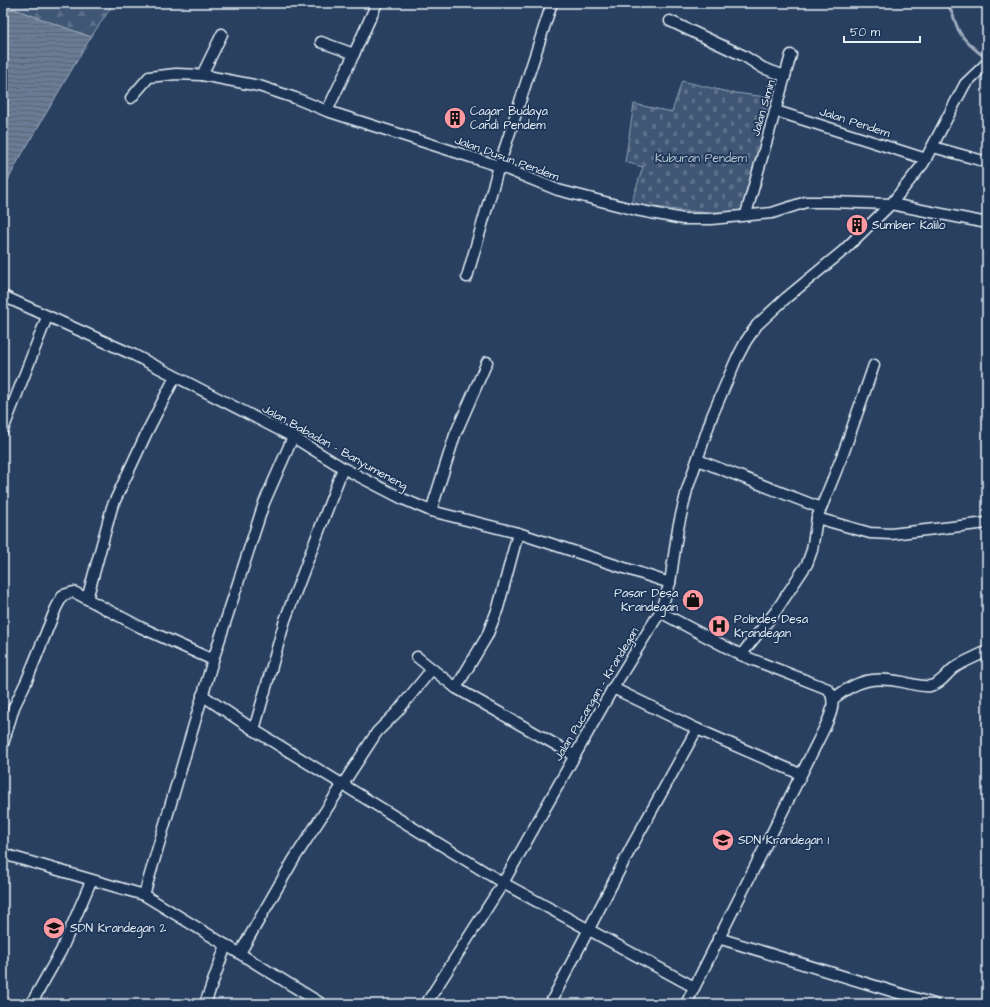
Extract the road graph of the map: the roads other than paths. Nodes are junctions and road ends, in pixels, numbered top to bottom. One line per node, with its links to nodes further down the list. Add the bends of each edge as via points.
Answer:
1 (377, 3): 6 (street)
2 (552, 3): 17 (street)
3 (670, 22): 10 (street, via 744,56 763,68)
4 (222, 34): 9 (street)
5 (321, 42): 6 (street)
6 (354, 54): 12 (street)
7 (791, 55): 10 (street, Jalan Simin)
8 (987, 63): 14 (street, Jalan Pucangan - Krandegan, via 965,84)
9 (202, 75): 11 (street, Jalan Dusun Pendem, via 149,77); 12 (street, Jalan Dusun Pendem, via 259,86)
10 (785, 76): 13 (street, Jalan Simin)
11 (131, 98)
12 (326, 111): 17 (street, Jalan Dusun Pendem)
13 (776, 111): 15 (street, Jalan Pendem); 19 (street, Jalan Simin)
14 (933, 147): 15 (street, Jalan Pucangan - Krandegan); 16 (street)
15 (926, 159): 18 (street, Jalan Pucangan - Krandegan)
16 (987, 162)
17 (499, 166): 19 (street, Jalan Dusun Pendem, via 558,190 636,210 683,219 711,219); 21 (street)
18 (891, 204): 19 (street, Jalan Dusun Pendem, via 806,202 772,213); 20 (street, Jalan Dusun Pendem); 29 (street, Jalan Pucangan - Krandegan, via 819,273 786,298 757,325 736,360 712,416)
19 (746, 214)
20 (987, 223)
21 (467, 277)
22 (3, 296): 23 (street, Jalan Babadan - Banyumeneng)
23 (47, 317): 26 (street, Jalan Babadan - Banyumeneng, via 134,355); 27 (street)
24 (487, 362): 32 (street, via 455,435)
25 (874, 365): 31 (street, via 844,454)
26 (175, 377): 28 (street, Jalan Babadan - Banyumeneng); 37 (street, via 112,507)
27 (3, 430)
28 (293, 437): 30 (street, Jalan Babadan - Banyumeneng); 42 (street, via 264,503)
29 (698, 460): 31 (street); 36 (street, Jalan Pucangan - Krandegan, via 678,528)
30 (343, 468): 32 (street, Jalan Babadan - Banyumeneng); 49 (street, via 285,620)
31 (821, 508): 33 (street)
32 (431, 511): 35 (street, Jalan Babadan - Banyumeneng)
33 (817, 518): 34 (street, via 870,534); 40 (street, via 807,564 776,611)
34 (987, 523)
35 (518, 533): 36 (street, Jalan Babadan - Banyumeneng); 44 (street, via 498,608 487,636)
36 (670, 583): 38 (street, Jalan Pucangan - Krandegan)
37 (87, 599): 42 (street, via 140,627); 50 (street, via 74,592 63,595 14,706)
38 (660, 612): 40 (street); 45 (street, Jalan Pucangan - Krandegan)
39 (987, 651): 47 (street, via 954,668 932,686 886,678 864,680)
40 (741, 655): 47 (street, via 828,689)
41 (417, 657): 43 (street)
42 (213, 660): 46 (street)
43 (432, 669): 44 (street); 53 (street, via 398,712 377,732)
44 (456, 688): 51 (street)
45 (613, 688): 48 (street); 51 (street, Jalan Pucangan - Krandegan)
46 (202, 695): 49 (street); 57 (street)
47 (833, 700): 52 (street, via 831,713)
48 (697, 729): 52 (street); 58 (street)
49 (254, 730): 53 (street)
50 (3, 744)
51 (574, 755): 56 (street, Jalan Pucangan - Krandegan)
52 (800, 774): 59 (street)
53 (343, 785): 56 (street); 61 (street, via 294,859)
54 (3, 854): 55 (street)
55 (91, 881): 57 (street); 63 (street, via 61,951)
56 (503, 883): 58 (street); 66 (street, Jalan Pucangan - Krandegan)
57 (144, 895): 60 (street)
58 (589, 929): 62 (street); 67 (street)
59 (718, 938): 62 (street); 69 (street)
60 (226, 945): 61 (street); 64 (street)
61 (240, 953): 65 (street)
62 (694, 986): 68 (street)
63 (31, 1004)
64 (205, 1004)
65 (322, 1004)
66 (426, 1004)
67 (550, 1004)
68 (686, 1004)
69 (934, 1004)

